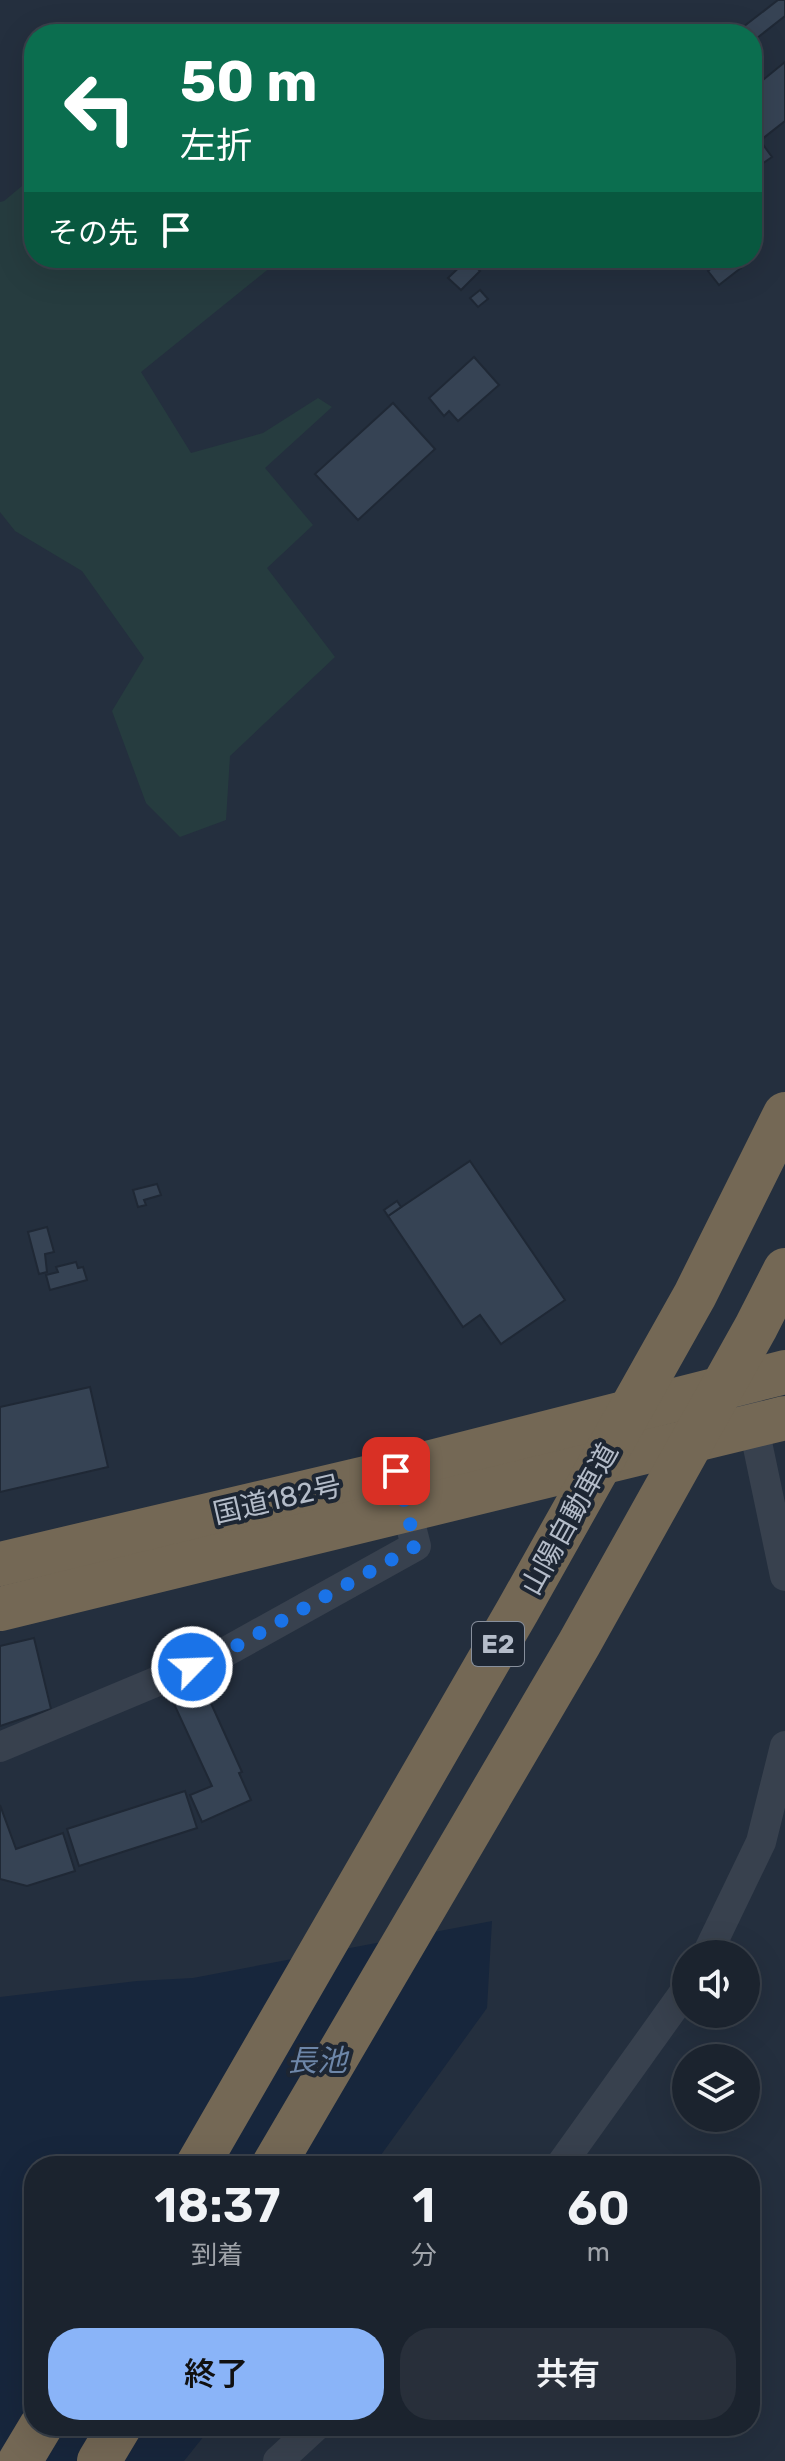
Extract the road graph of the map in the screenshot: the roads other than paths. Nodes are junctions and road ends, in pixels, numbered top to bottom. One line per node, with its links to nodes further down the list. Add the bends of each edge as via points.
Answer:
1 (785, 1114): 14 (highway, 山陽自動車道 / E2, via 695,1295)
2 (785, 1270): 15 (highway, E2, via 579,1644)
3 (785, 1372): 4 (highway, 国道182号)
4 (743, 1382): 5 (street); 6 (highway, 国道182号)
5 (769, 1421): 6 (highway, 国道182号); 8 (street)
6 (402, 1490): 7 (highway, 国道182号); 9 (highway, 国道182号); 11 (street, via 416,1546 220,1655)
7 (0, 1564)
8 (785, 1576)
9 (0, 1609)
10 (785, 1746): 12 (street, via 761,1842)
11 (0, 1747)
12 (714, 1940)
13 (672, 2010): 16 (street)
14 (203, 2156)
15 (279, 2156)
16 (567, 2156)
17 (35, 2436): 20 (highway)
18 (114, 2436): 21 (highway)
19 (305, 2436): 22 (street)
20 (20, 2461)
21 (99, 2461)
22 (278, 2461)

